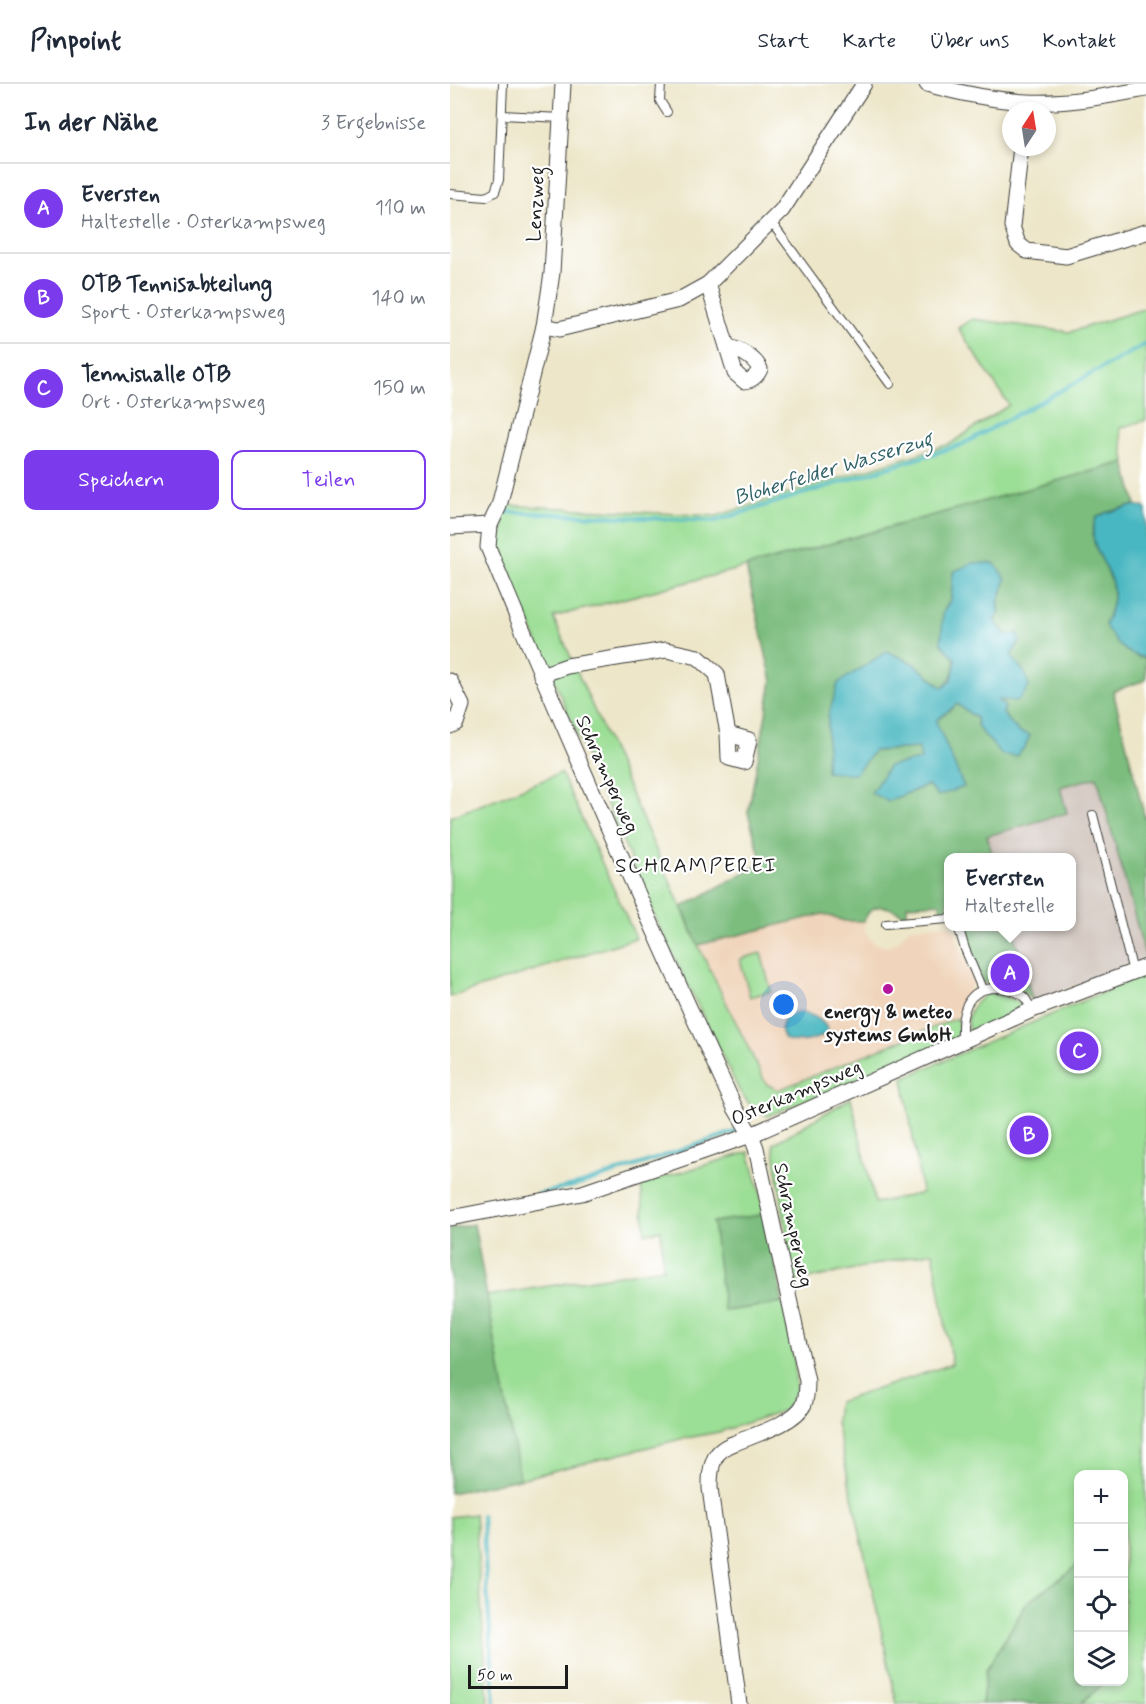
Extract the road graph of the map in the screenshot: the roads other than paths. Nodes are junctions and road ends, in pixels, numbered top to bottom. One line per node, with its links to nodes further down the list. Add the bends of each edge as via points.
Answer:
1 (503, 84): 10 (lane)
2 (563, 84): 11 (street, Lenzweg)
3 (661, 84): 9 (lane, via 660,101)
4 (864, 84): 14 (street)
5 (927, 84): 7 (street)
6 (1146, 90): 8 (street)
7 (1006, 102)
8 (1056, 103)
9 (667, 112)
10 (502, 114): 11 (lane); 13 (lane, via 495,192 486,197)
11 (561, 118): 17 (street, Lenzweg, via 552,273)
12 (1020, 156): 15 (street, via 1012,226 1018,244 1027,251 1066,256)
13 (450, 194)
14 (771, 222): 16 (street); 19 (lane)
15 (1146, 232)
16 (708, 284): 17 (street, via 679,300 559,329); 18 (street)
17 (544, 326): 20 (street, Schramperweg, via 499,506)
18 (728, 347)
19 (890, 384)
20 (490, 525): 21 (street); 22 (street, Schramperweg, via 488,547)
21 (450, 527)
22 (541, 675): 25 (street, via 567,666 666,650 698,657 717,674); 34 (street, Schramperweg, via 710,1055)
23 (450, 681): 24 (street, via 462,705 456,723)
24 (450, 726)
25 (728, 734)
26 (1093, 815): 30 (lane)
27 (944, 920): 28 (lane)
28 (886, 924)
29 (960, 931): 31 (lane)
30 (1140, 969): 32 (street, Osterkampsweg)
31 (982, 989): 32 (lane, via 1000,988 1023,995); 33 (lane, via 968,1002 961,1020)
32 (1032, 1010): 33 (street, Osterkampsweg)
33 (962, 1042): 34 (street, Osterkampsweg)
34 (751, 1135): 35 (street, Osterkampsweg, via 582,1193); 36 (street, Schramperweg, via 807,1387 803,1406 796,1414 725,1447 714,1458 711,1470 710,1488)
35 (450, 1218)
36 (739, 1704)

